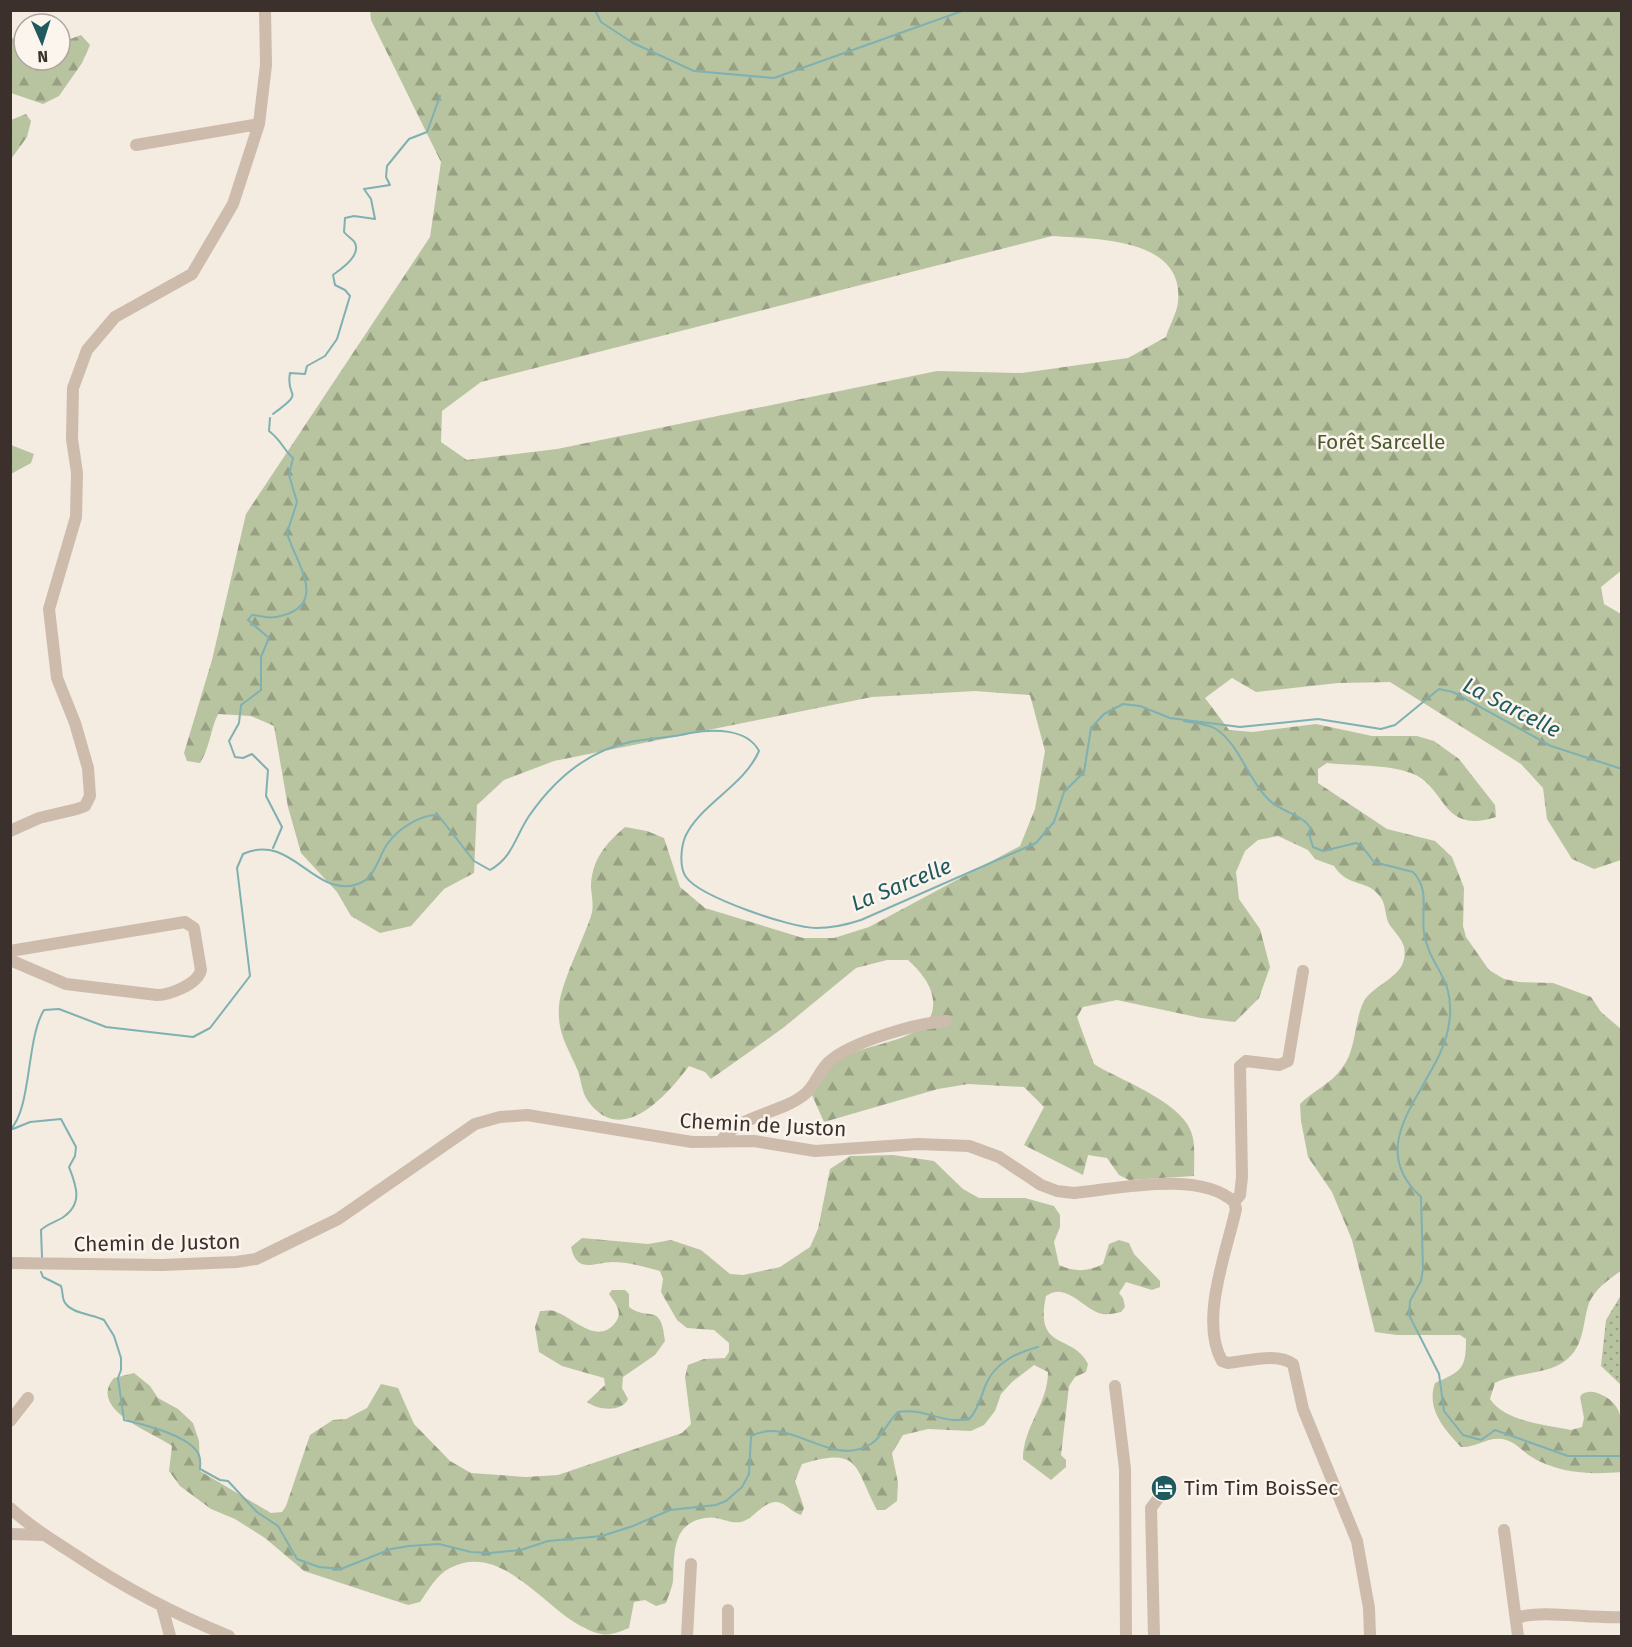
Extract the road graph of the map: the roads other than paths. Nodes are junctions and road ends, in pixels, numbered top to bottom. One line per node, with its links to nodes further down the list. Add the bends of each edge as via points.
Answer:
1 (266, 10): 2 (street, via 266,65)
2 (259, 124): 3 (street); 4 (street, via 233,204 192,274 115,317 87,350 73,387 76,517 49,609 57,678 88,768 90,796 85,806 39,818)
3 (136, 145)
4 (10, 831)
5 (10, 951): 6 (street, via 184,922 194,928 201,970 195,980 157,995 66,984)
6 (10, 960)
7 (1303, 971): 10 (street, via 1288,1061 1279,1065 1246,1061 1240,1066 1242,1177 1240,1195)
8 (946, 1021): 9 (street, via 923,1022 878,1037 832,1059 805,1094 734,1128)
9 (721, 1141): 10 (street, Chemin de Juston, via 754,1141 815,1151 918,1144 969,1146 999,1157 1057,1191 1183,1184 1216,1191); 11 (street, Chemin de Juston, via 662,1139 527,1115 500,1117 476,1124 338,1219 256,1258 236,1263 162,1265)
10 (1234, 1202): 31 (street, via 1236,1209 1214,1306 1218,1353 1228,1363 1277,1358 1293,1364 1303,1409 1357,1541)
11 (10, 1263)
12 (1115, 1386): 29 (street, via 1125,1469)
13 (28, 1398): 14 (street)
14 (10, 1421)
15 (1157, 1500): 30 (street, via 1151,1508)
16 (10, 1508): 19 (street)
17 (1503, 1530): 24 (street)
18 (10, 1534): 19 (street)
19 (45, 1535): 21 (street)
20 (691, 1564): 27 (street)
21 (162, 1606): 25 (street); 26 (street)
22 (728, 1610): 28 (street)
23 (1622, 1617): 24 (street, via 1530,1614)
24 (1516, 1618): 32 (street)
25 (170, 1636)
26 (229, 1636)
27 (687, 1636)
28 (728, 1636)
29 (1126, 1636)
30 (1154, 1636)
31 (1370, 1636)
32 (1518, 1636)

